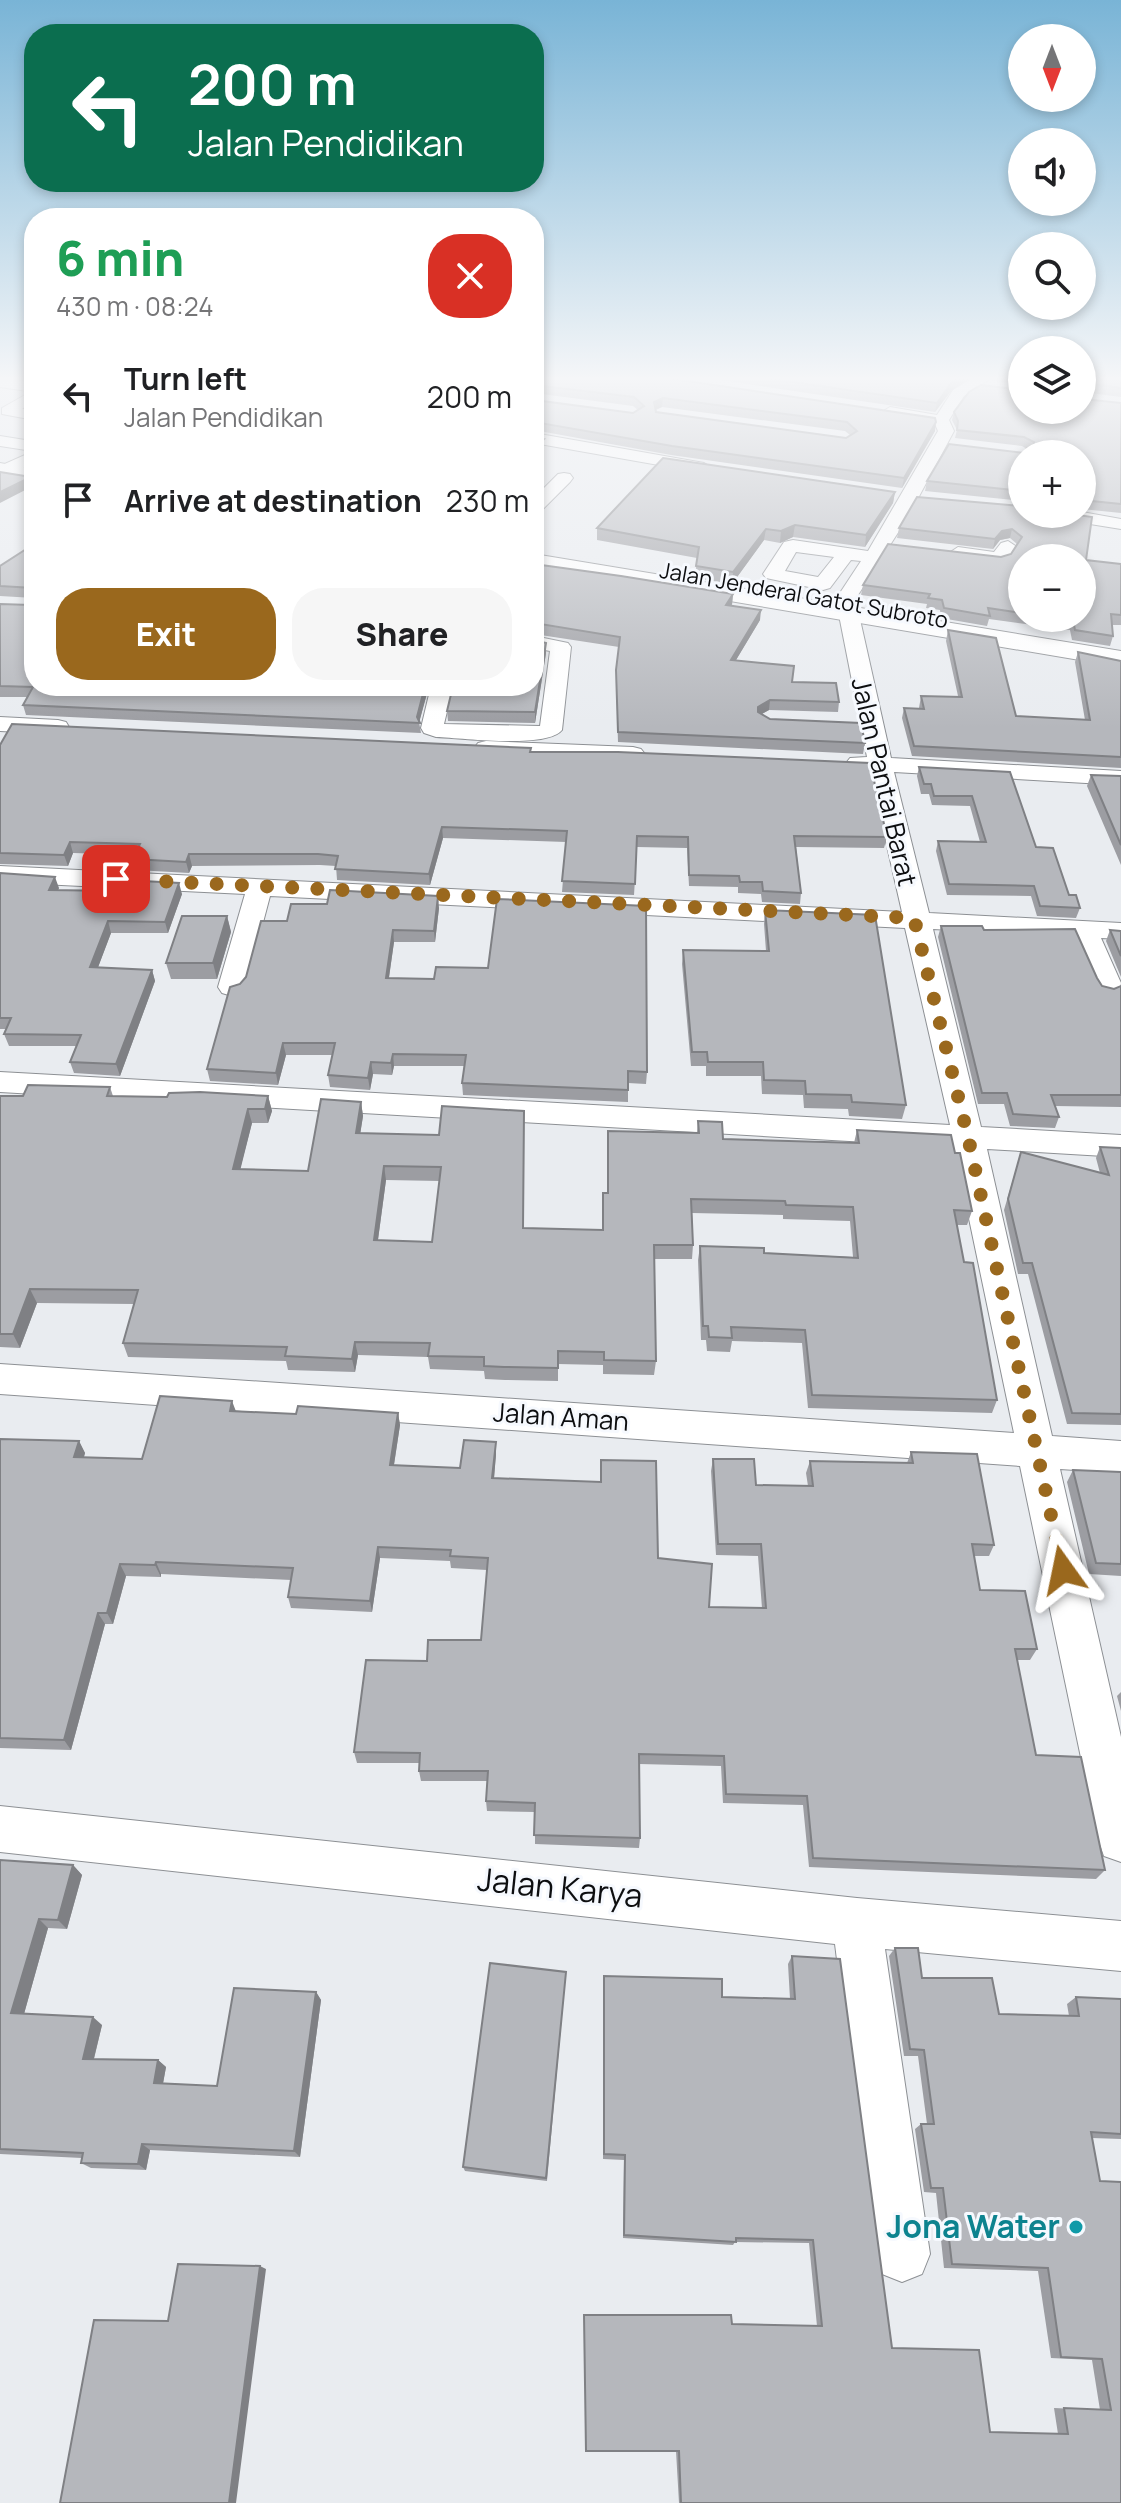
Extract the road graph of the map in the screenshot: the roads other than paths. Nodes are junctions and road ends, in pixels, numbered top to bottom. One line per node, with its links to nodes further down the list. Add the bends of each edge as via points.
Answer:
1 (900, 496): 2 (street); 7 (street)
2 (936, 500)
3 (1096, 520): 4 (street)
4 (1121, 524)
5 (908, 547): 7 (street)
6 (1008, 547): 8 (street, via 999,558)
7 (877, 550): 10 (street); 11 (street)
8 (937, 551)
9 (544, 562): 11 (highway, Jalan Jenderal Gatot Subroto)
10 (840, 562): 10 (street, via 823,584 774,576 791,546)
11 (846, 608): 12 (highway, Jalan Jenderal Gatot Subroto); 22 (street, Jalan Pantai Barat, via 857,723)
12 (950, 626): 14 (highway, Jalan Jenderal Gatot Subroto); 15 (highway, Jalan Jenderal Gatot Subroto)
13 (544, 644): 16 (street, via 561,647 548,732 436,730 432,728)
14 (1121, 647)
15 (1121, 659)
16 (440, 696)
17 (0, 724): 18 (street)
18 (79, 728)
19 (410, 745): 20 (street)
20 (661, 755)
21 (833, 762): 22 (street)
22 (880, 764): 23 (street); 26 (street, Jalan Pantai Barat)
23 (1121, 778)
24 (0, 874): 25 (street)
25 (260, 886): 26 (street); 30 (street)
26 (914, 918): 27 (street); 33 (street, Jalan Pantai Barat)
27 (1083, 929): 28 (street); 31 (street)
28 (1121, 931)
29 (1077, 986): 31 (street)
30 (232, 987)
31 (1115, 988)
32 (0, 1082): 33 (street)
33 (968, 1137): 34 (street); 36 (street, Jalan Pantai Barat)
34 (1121, 1146)
35 (0, 1379): 36 (street, Jalan Aman)
36 (1037, 1451): 37 (street, Jalan Aman); 39 (street, Jalan Pantai Barat)
37 (1121, 1457)
38 (0, 1829): 40 (street, Jalan Karya)
39 (1121, 1839)
40 (857, 1922): 41 (street, Jalan Karya); 42 (street)
41 (1121, 1946)
42 (902, 2254)

